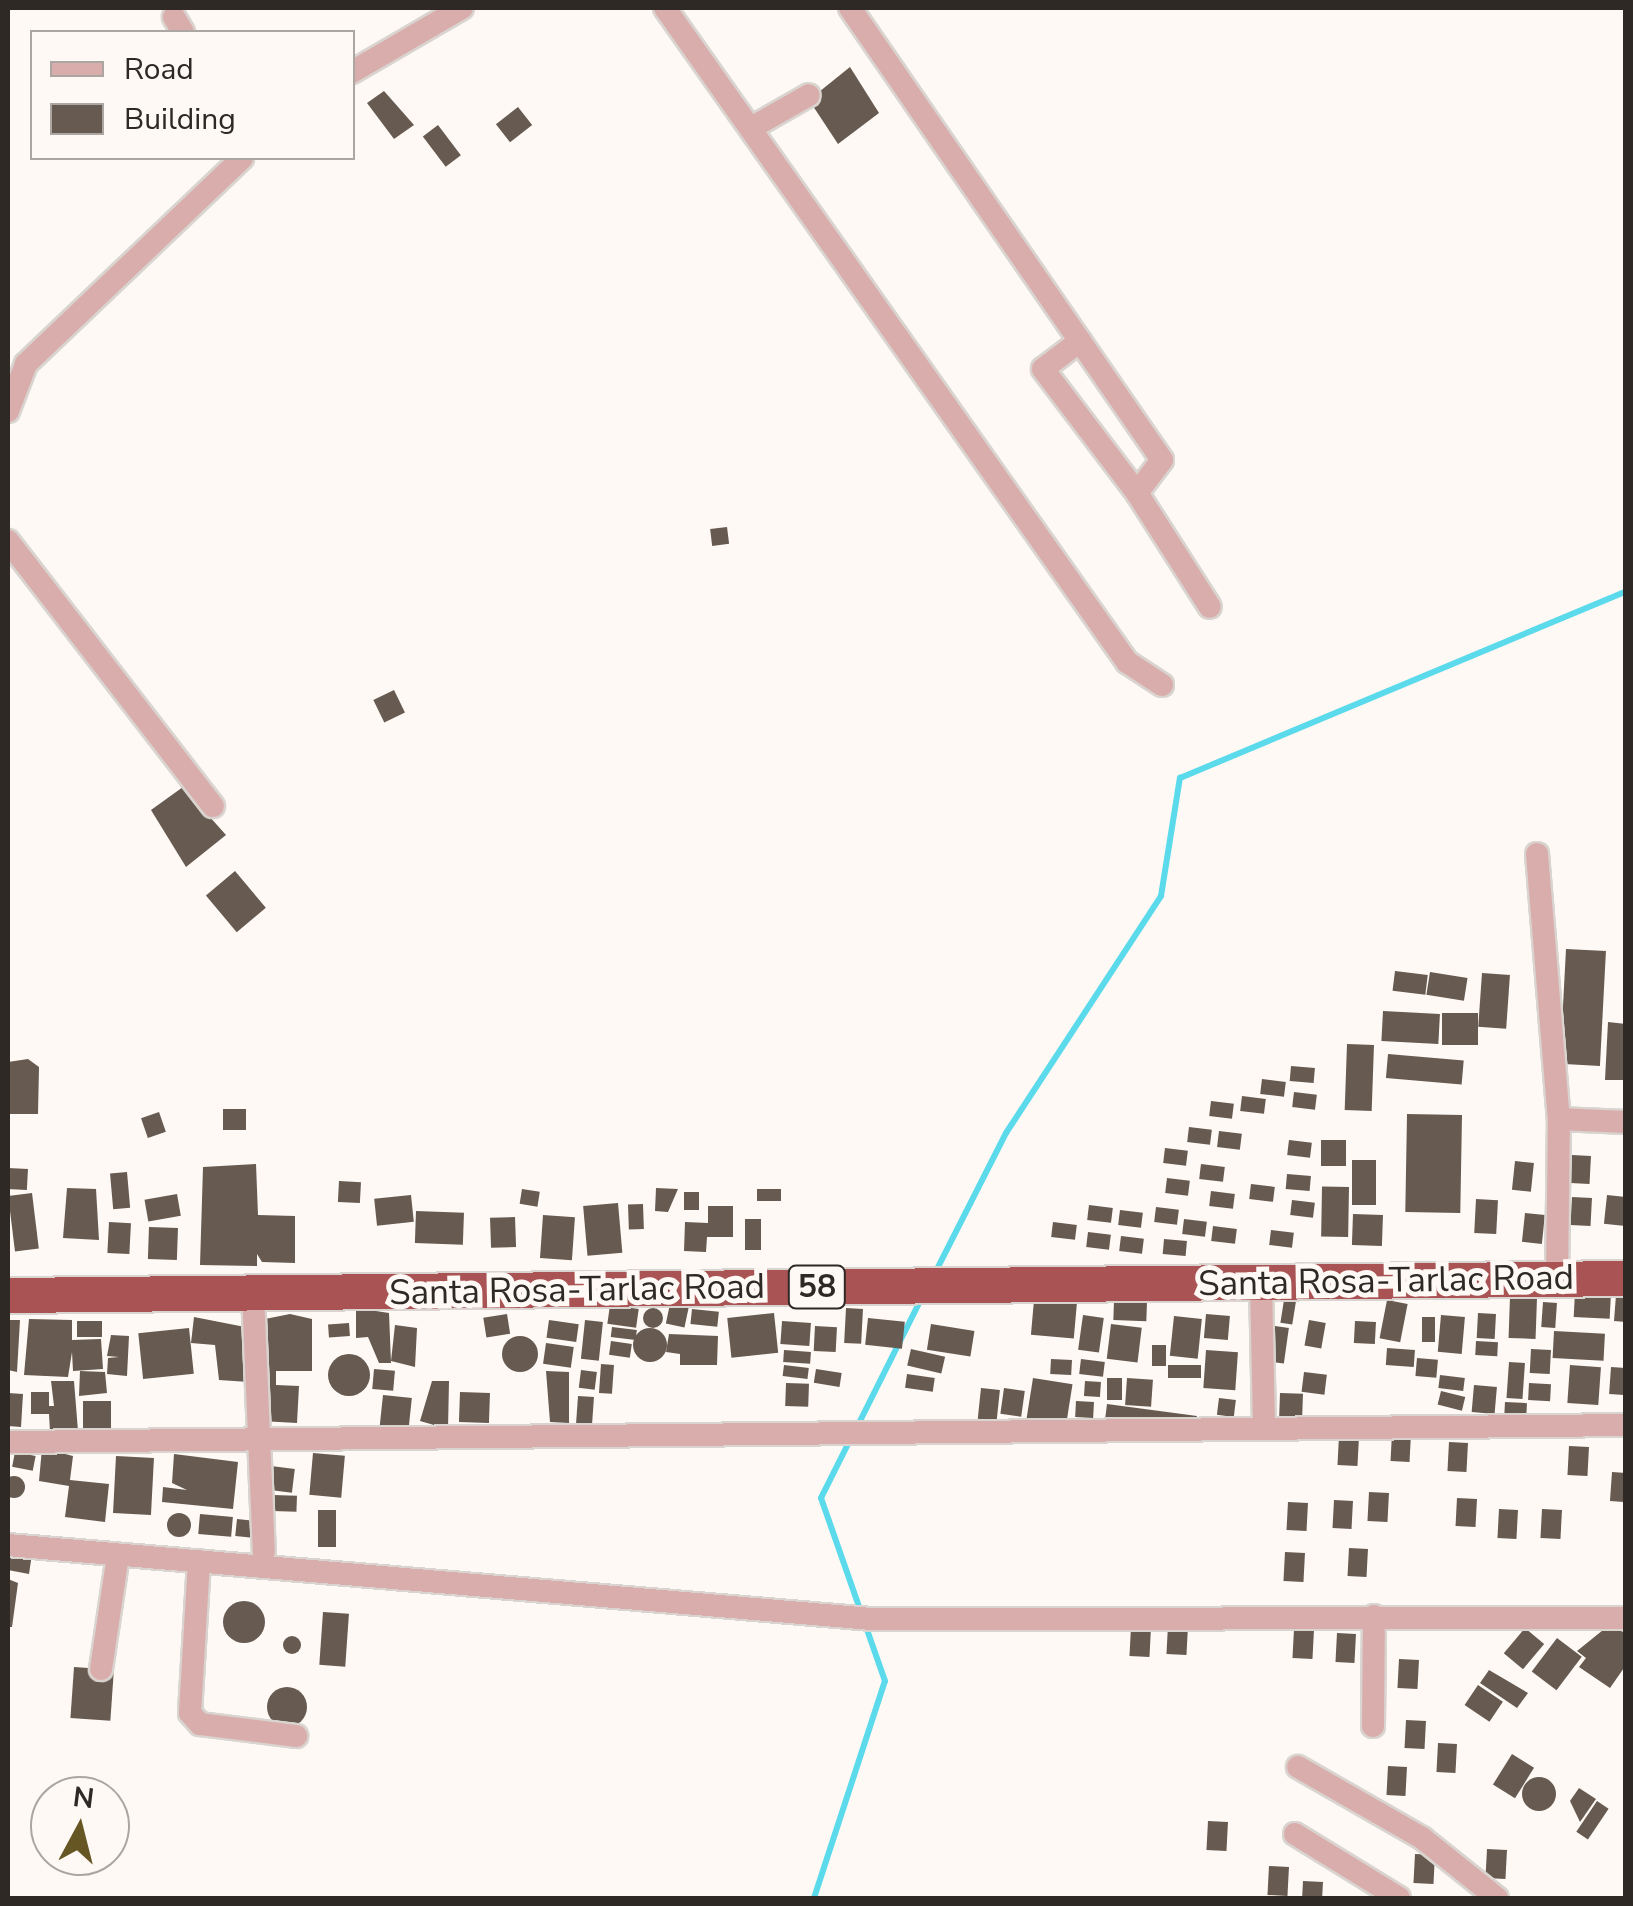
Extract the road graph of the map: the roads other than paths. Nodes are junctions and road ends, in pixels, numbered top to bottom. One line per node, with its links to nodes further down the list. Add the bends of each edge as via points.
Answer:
1 (462, 8): 4 (street)
2 (666, 8): 6 (street)
3 (850, 8): 8 (street)
4 (355, 70)
5 (809, 95): 6 (street)
6 (754, 128): 13 (street, via 1127,662)
7 (240, 160): 9 (street, via 26,364)
8 (1080, 341): 10 (street, via 1162,460); 10 (street, via 1043,369)
9 (8, 411)
10 (1138, 493): 12 (street)
11 (8, 541): 14 (street)
12 (1210, 607)
13 (1162, 685)
14 (213, 806)
15 (1537, 854): 16 (street)
16 (1559, 1120): 17 (street); 19 (street)
17 (1626, 1122)
18 (1626, 1278): 19 (highway, Santa Rosa-Tarlac Road / 58)
19 (1557, 1279): 20 (highway, Santa Rosa-Tarlac Road / 58)
20 (1261, 1282): 21 (highway, Santa Rosa-Tarlac Road / 58); 24 (street)
21 (253, 1293): 22 (highway, Santa Rosa-Tarlac Road / 58); 25 (street)
22 (8, 1295)
23 (1626, 1425): 24 (street)
24 (1264, 1428): 25 (street)
25 (261, 1436): 26 (street); 28 (street)
26 (8, 1442)
27 (8, 1544): 29 (street)
28 (264, 1552)
29 (118, 1554): 30 (street); 33 (street)
30 (199, 1561): 31 (street, via 870,1619); 35 (street, via 190,1713 200,1724)
31 (1374, 1616): 32 (street); 34 (street)
32 (1626, 1618)
33 (101, 1669)
34 (1373, 1726)
35 (296, 1736)
36 (1298, 1767): 39 (street, via 1422,1838)
37 (1295, 1834): 38 (street)
38 (1399, 1898)
39 (1497, 1898)

